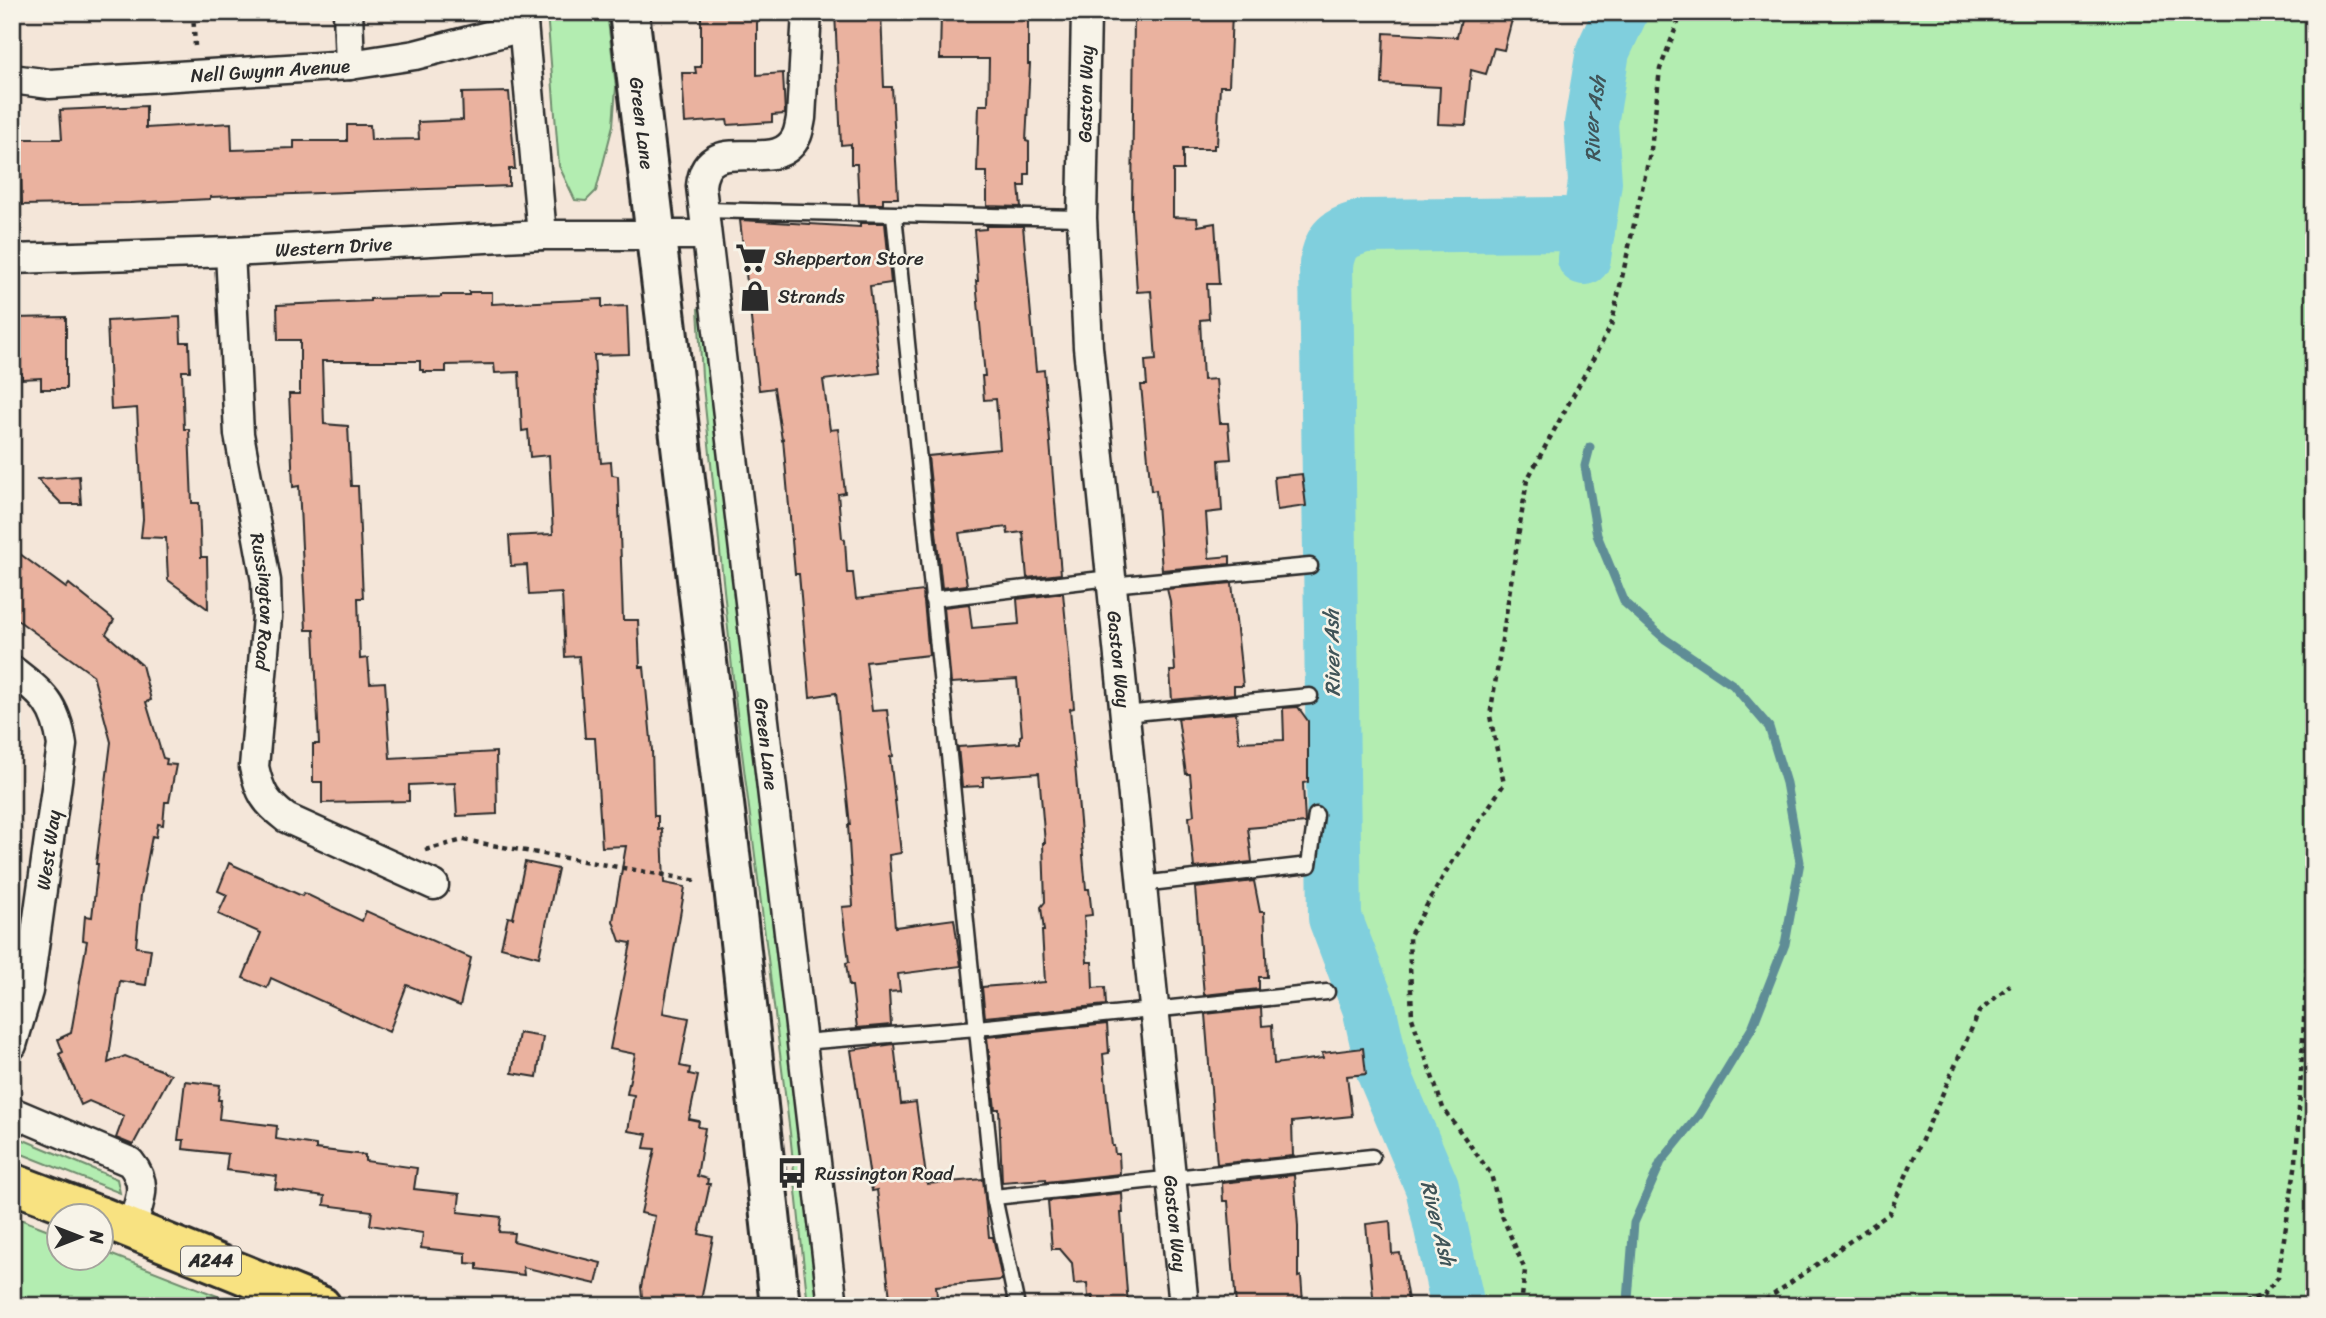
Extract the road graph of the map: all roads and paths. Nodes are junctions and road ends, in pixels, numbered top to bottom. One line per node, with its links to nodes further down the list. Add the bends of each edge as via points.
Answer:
1 (348, 12): 7 (street)
2 (629, 12): 13 (main road, Green Lane)
3 (807, 12): 11 (street, Green Lane, via 797,135 788,147 774,154 728,155 707,164 701,186)
4 (1086, 12): 10 (street, Gaston Way)
5 (1682, 12): 47 (path, via 1660,69 1651,149 1611,326 1527,480 1490,716 1504,783 1409,937 1412,1018 1443,1108 1492,1174 1500,1211 1525,1270)
6 (522, 19): 7 (street, Nell Gwynn Avenue, via 415,55); 12 (street)
7 (350, 65): 8 (street, Nell Gwynn Avenue, via 50,83)
8 (12, 79)
9 (894, 215): 10 (lane); 11 (lane); 18 (lane)
10 (1082, 218): 17 (street, Gaston Way, via 1088,347)
11 (705, 223): 13 (street); 32 (street, Green Lane)
12 (542, 235): 13 (street, Western Drive); 14 (street, Western Drive)
13 (655, 235): 26 (main road, Green Lane)
14 (230, 252): 15 (street, Western Drive); 23 (street, Russington Road, via 239,435 266,581 254,767 258,787 268,805 286,818)
15 (12, 259)
16 (1310, 566): 17 (lane)
17 (1111, 581): 18 (lane); 21 (street, Gaston Way)
18 (932, 599): 31 (lane)
19 (12, 670): 33 (street, West Way, via 47,701 58,722 62,745 28,991)
20 (1310, 696): 21 (lane)
21 (1124, 714): 24 (street, Gaston Way)
22 (1316, 815): 24 (lane, via 1309,865)
23 (383, 861): 25 (street, Russington Road); 26 (path, via 463,839)
24 (1141, 884): 30 (street, Gaston Way)
25 (434, 885)
26 (734, 887): 43 (main road, Green Lane)
27 (2314, 903): 49 (path, via 2297,1162 2278,1277 2263,1295)
28 (2010, 985): 48 (path, via 1979,1012 1889,1214)
29 (1327, 992): 30 (lane)
30 (1153, 1011): 31 (lane); 36 (street, Gaston Way)
31 (977, 1028): 32 (lane); 38 (lane)
32 (802, 1042): 44 (street, Green Lane)
33 (12, 1045)
34 (12, 1112): 40 (street, via 130,1162 141,1175 142,1189)
35 (1372, 1157): 36 (lane)
36 (1170, 1178): 38 (lane); 46 (street, Gaston Way)
37 (12, 1183): 39 (main road, A244)
38 (994, 1197): 45 (lane)
39 (61, 1202)
40 (116, 1215)
41 (116, 1223): 42 (main road, A244)
42 (321, 1306)
43 (780, 1306)
44 (833, 1306)
45 (1017, 1306)
46 (1184, 1306)
47 (1521, 1306)
48 (1758, 1306)
49 (2235, 1306)

